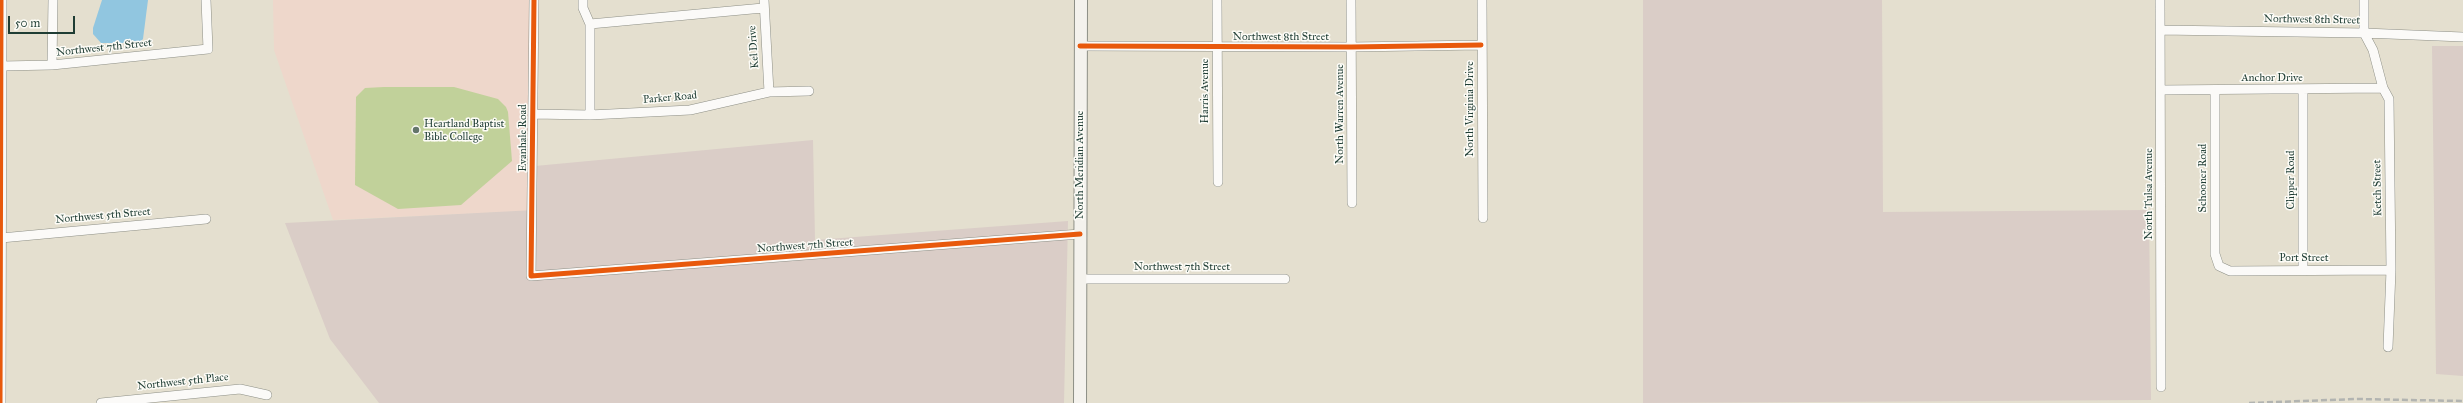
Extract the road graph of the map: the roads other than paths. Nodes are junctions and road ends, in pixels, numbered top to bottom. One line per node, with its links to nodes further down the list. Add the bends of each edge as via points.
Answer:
1 (1, 0): 22 (street)
2 (53, 0): 21 (street)
3 (206, 0): 21 (street, Northwest 7th Street, via 208,49)
4 (534, 0): 29 (street, Evanhale Road)
5 (583, 0): 13 (street, via 583,8)
6 (1081, 0): 18 (main road, North Meridian Avenue)
7 (1217, 0): 19 (street, Harris Avenue)
8 (1351, 0): 20 (street, North Warren Avenue)
9 (1482, 0): 17 (street, North Virginia Drive)
10 (2160, 0): 14 (street, North Tulsa Avenue)
11 (2364, 0): 15 (street)
12 (763, 4): 13 (street); 28 (street, Kel Drive)
13 (590, 24): 30 (street)
14 (2160, 30): 15 (street, Northwest 8th Street); 24 (street, North Tulsa Avenue)
15 (2364, 33): 16 (street, Northwest 8th Street); 23 (street, Ketch Street, via 2374,50)
16 (2463, 37)
17 (1481, 45): 20 (street, Northwest 8th Street); 33 (street, North Virginia Drive)
18 (1080, 46): 19 (street, Northwest 8th Street); 35 (main road, North Meridian Avenue)
19 (1217, 47): 20 (street, Northwest 8th Street); 31 (street, Harris Avenue)
20 (1351, 47): 32 (street, North Warren Avenue)
21 (52, 65): 22 (street, Northwest 7th Street)
22 (2, 66): 36 (street)
23 (2383, 88): 26 (street, Anchor Drive); 40 (street, Ketch Street, via 2389,99)
24 (2161, 90): 25 (street, Anchor Drive); 45 (street, North Tulsa Avenue)
25 (2215, 90): 26 (street, Anchor Drive); 38 (street, Schooner Road, via 2215,254)
26 (2303, 90): 39 (street, Clipper Road)
27 (809, 91): 28 (street, Parker Road)
28 (769, 92): 30 (street, Parker Road, via 690,110)
29 (533, 114): 30 (street, Parker Road); 41 (street, Evanhale Road)
30 (590, 115)
31 (1218, 182)
32 (1352, 203)
33 (1483, 218)
34 (206, 219): 36 (street, Northwest 5th Street)
35 (1080, 234): 41 (street, Northwest 7th Street); 42 (main road, North Meridian Avenue)
36 (1, 238): 37 (street)
37 (1, 259): 47 (street)
38 (2219, 266): 39 (street, Port Street, via 2230,271)
39 (2303, 270): 40 (street, Port Street)
40 (2391, 270): 44 (street, Ketch Street)
41 (532, 276)
42 (1080, 279): 43 (street, Northwest 7th Street); 49 (main road, North Meridian Avenue)
43 (1285, 279)
44 (2388, 347)
45 (2161, 387)
46 (267, 395): 48 (street, Northwest 5th Place, via 240,388)
47 (0, 403)
48 (101, 403)
49 (1080, 403)

